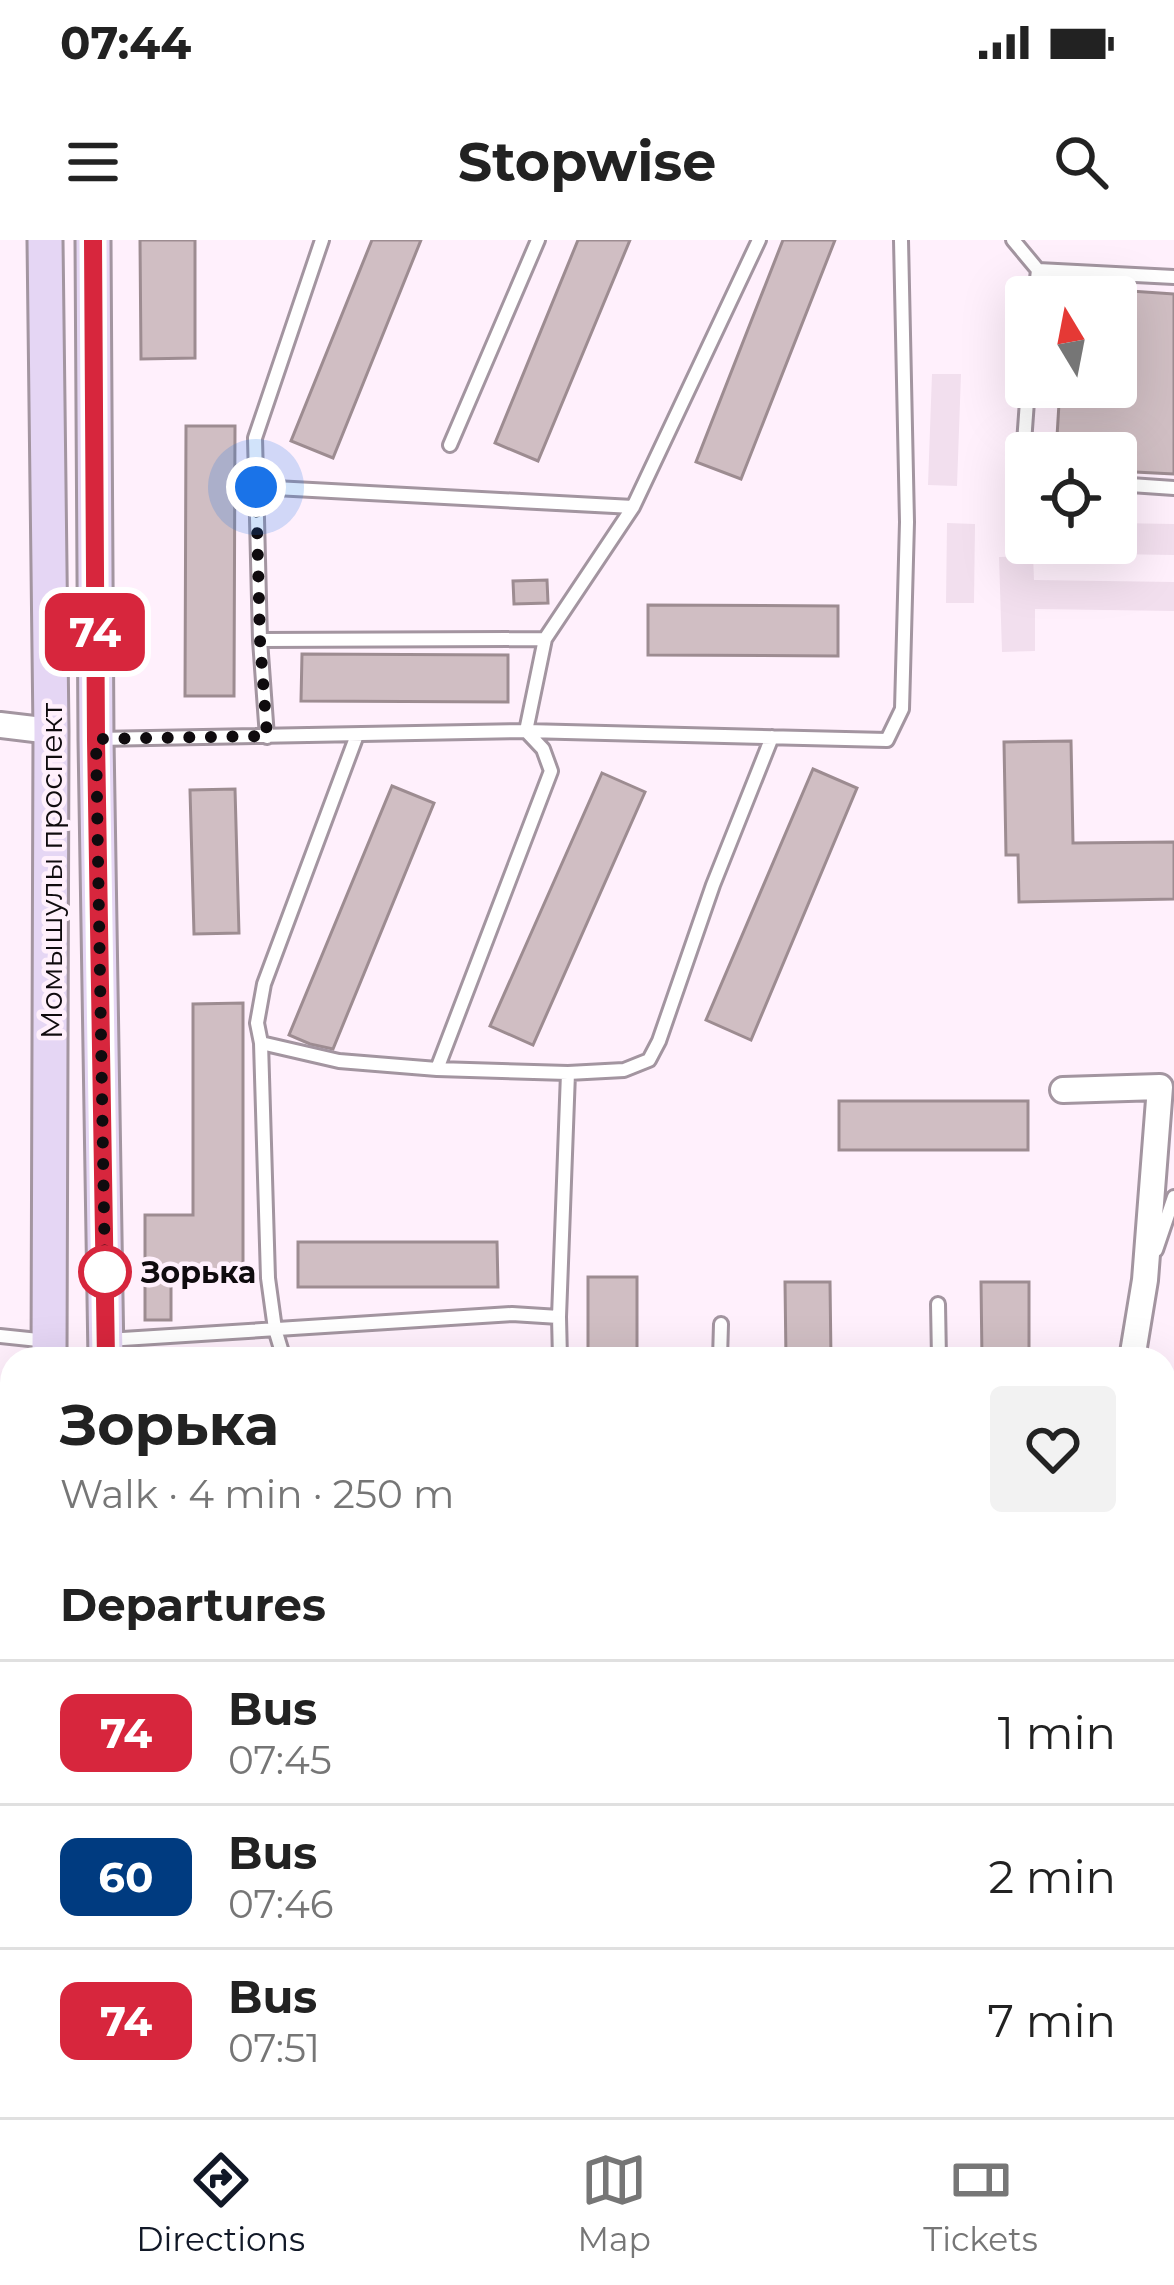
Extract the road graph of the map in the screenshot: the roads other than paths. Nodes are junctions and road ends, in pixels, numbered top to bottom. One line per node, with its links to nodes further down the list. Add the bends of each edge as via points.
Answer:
1 (45, 240): 19 (street, Момышулы проспект)
2 (93, 240): 24 (street, Момышулы проспект)
3 (322, 240): 13 (lane, via 255,438)
4 (538, 240): 11 (lane)
5 (759, 240): 15 (lane)
6 (902, 240): 23 (lane, via 902,709 887,740)
7 (1013, 240): 8 (lane)
8 (1039, 270): 9 (lane); 10 (lane)
9 (1038, 276)
10 (1174, 277)
11 (450, 445)
12 (1137, 485): 14 (lane)
13 (256, 487): 15 (lane); 17 (lane)
14 (1174, 488)
15 (633, 507): 16 (lane)
16 (545, 639): 17 (lane); 20 (lane)
17 (260, 640): 22 (lane)
18 (0, 725): 19 (street)
19 (51, 731): 24 (street); 37 (street, Момышулы проспект)
20 (526, 731): 21 (lane); 23 (lane); 26 (lane, via 544,749 550,771)
21 (357, 735): 22 (lane); 25 (lane, via 264,984)
22 (267, 736): 24 (lane)
23 (772, 737): 27 (lane, via 649,1060)
24 (96, 739): 38 (street, Момышулы проспект)
25 (261, 1042): 26 (lane, via 339,1061); 34 (lane)
26 (437, 1070): 27 (lane)
27 (568, 1073): 32 (lane)
28 (1063, 1090): 30 (street, via 1160,1087)
29 (1174, 1196): 30 (lane)
30 (1144, 1280): 44 (street)
31 (938, 1304): 43 (lane)
32 (559, 1317): 34 (lane); 41 (lane)
33 (721, 1324): 42 (lane)
34 (275, 1329): 39 (lane); 40 (lane)
35 (0, 1336): 36 (lane)
36 (39, 1347)
37 (50, 1347)
38 (106, 1347)
39 (123, 1347)
40 (280, 1347)
41 (560, 1347)
42 (720, 1347)
43 (940, 1347)
44 (1134, 1347)

